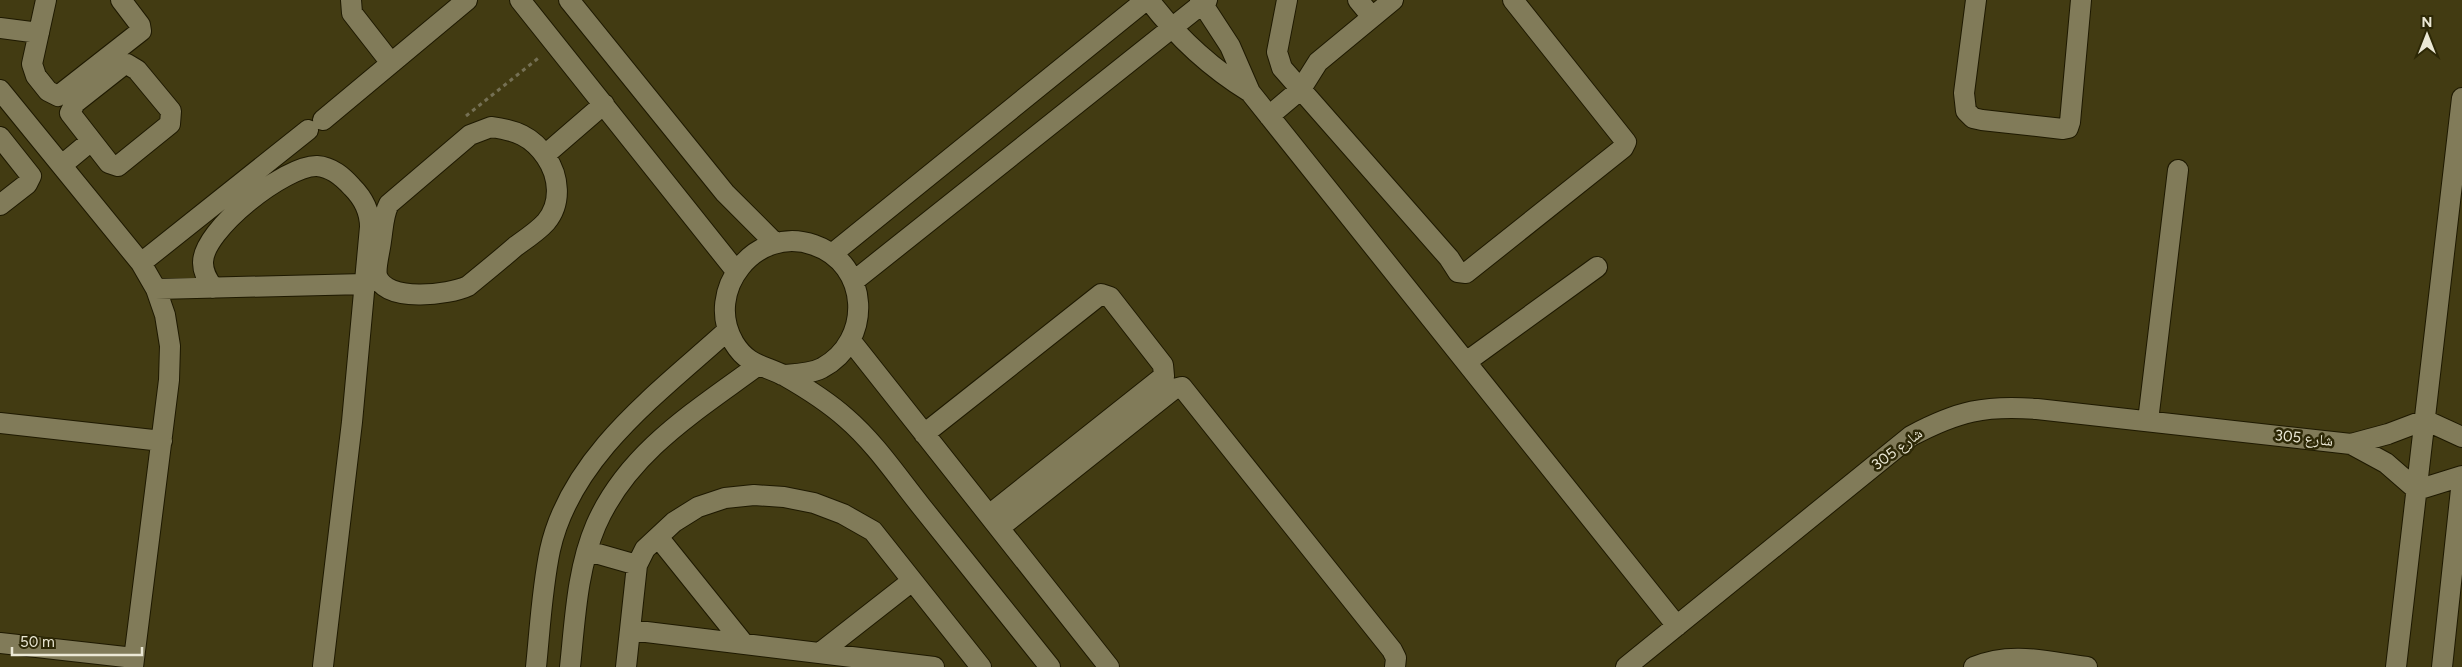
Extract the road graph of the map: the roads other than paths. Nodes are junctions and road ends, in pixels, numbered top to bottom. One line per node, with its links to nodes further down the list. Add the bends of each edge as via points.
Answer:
1 (46, 0): 18 (lane)
2 (121, 0): 18 (lane, via 141,31 58,96 48,91 34,70 33,58)
3 (351, 0): 19 (lane, via 352,12)
4 (520, 0): 24 (lane)
5 (569, 0): 33 (lane, via 725,194)
6 (1147, 0): 17 (lane); 34 (lane)
7 (1287, 0): 20 (lane, via 1278,59)
8 (1358, 0): 15 (lane)
9 (1393, 0): 15 (lane)
10 (1513, 0): 20 (lane, via 1626,142 1623,148 1466,273 1458,272)
11 (1976, 0): 12 (lane, via 1964,93 1966,111 1973,118 1982,120 2063,129 2068,128 2070,122)
12 (2081, 0)
13 (1203, 1): 17 (lane); 22 (lane, via 1230,46)
14 (462, 2): 19 (lane)
15 (1372, 17): 20 (lane, via 1318,62)
16 (0, 28): 18 (lane)
17 (1171, 29): 22 (lane, via 1208,64); 38 (lane)
18 (39, 33)
19 (391, 63): 35 (lane)
20 (1301, 89): 25 (lane)
21 (0, 90): 30 (lane)
22 (1250, 92): 25 (lane)
23 (2462, 98): 26 (lane)
24 (604, 104): 29 (lane); 37 (lane)
25 (1269, 116): 44 (lane)
26 (2460, 129): 47 (lane)
27 (0, 137): 32 (lane, via 31,176 27,184)
28 (90, 141): 28 (lane, via 72,118 71,107 122,66 133,66 171,112 170,124 118,166 109,163); 30 (lane)
29 (545, 155): 29 (lane, via 555,173 558,190 546,221 468,286 434,294 390,290 382,284 377,274 384,216 389,204 470,135 491,127 514,130)
30 (62, 165): 35 (lane)
31 (2178, 170): 48 (lane)
32 (0, 205)
33 (775, 243): 34 (lane, via 795,241 814,244); 37 (lane, via 746,259)
34 (832, 254): 38 (lane)
35 (141, 263): 41 (lane)
36 (1597, 267): 44 (lane)
37 (736, 271): 42 (lane, via 727,290 724,310)
38 (854, 281): 43 (lane, via 859,311)
39 (365, 284): 40 (lane); 40 (lane, via 370,215 360,194 341,175 317,166 304,168 275,182 224,224 207,248 202,262 205,276); 68 (lane)
40 (213, 288): 41 (lane)
41 (156, 289): 52 (lane, via 165,315 170,346)
42 (728, 330): 45 (lane, via 744,356); 69 (lane, via 609,440 583,473 564,510 550,549)
43 (851, 341): 46 (lane, via 838,357 822,368); 50 (lane)
44 (1466, 362): 61 (lane)
45 (757, 366): 46 (lane); 58 (lane, via 664,435 637,461 614,492 596,525)
46 (782, 375): 74 (lane, via 826,402 865,436)
47 (2425, 420): 51 (lane); 53 (lane, شارع 305); 55 (lane)
48 (2148, 421): 53 (lane, شارع 305); 61 (lane, شارع 305, via 2004,406 1972,410 1940,420 1911,436)
49 (0, 423): 52 (lane)
50 (924, 434): 56 (lane); 56 (lane, via 1101,294 1110,297 1163,365 1164,376)
51 (2462, 437)
52 (162, 441): 67 (lane)
53 (2351, 444): 55 (lane, شارع 305, via 2386,463)
54 (2462, 478): 55 (lane); 62 (lane)
55 (2417, 490): 80 (lane)
56 (994, 522): 75 (lane); 76 (lane, via 1174,389 1182,387 1392,650 1396,658)
57 (658, 536): 59 (lane, via 645,549); 60 (lane, via 698,507 725,498 754,495 784,497 814,503 843,514 873,531); 65 (lane)
58 (588, 551): 59 (lane); 70 (lane, via 578,598)
59 (637, 565): 63 (lane)
60 (912, 581): 66 (lane); 73 (lane)
61 (1677, 626): 77 (lane, شارع 305)
62 (2454, 626): 81 (lane)
63 (630, 630): 65 (lane); 71 (lane)
64 (0, 643): 67 (lane)
65 (744, 644): 66 (lane)
66 (820, 653): 72 (lane)
67 (134, 662)
68 (323, 666)
69 (536, 667)
70 (570, 667)
71 (626, 667)
72 (934, 667)
73 (981, 667)
74 (1050, 667)
75 (1109, 667)
76 (1395, 667)
77 (1626, 667)
78 (1974, 667): 79 (lane, via 2014,657)
79 (2087, 667)
80 (2396, 667)
81 (2442, 667)

